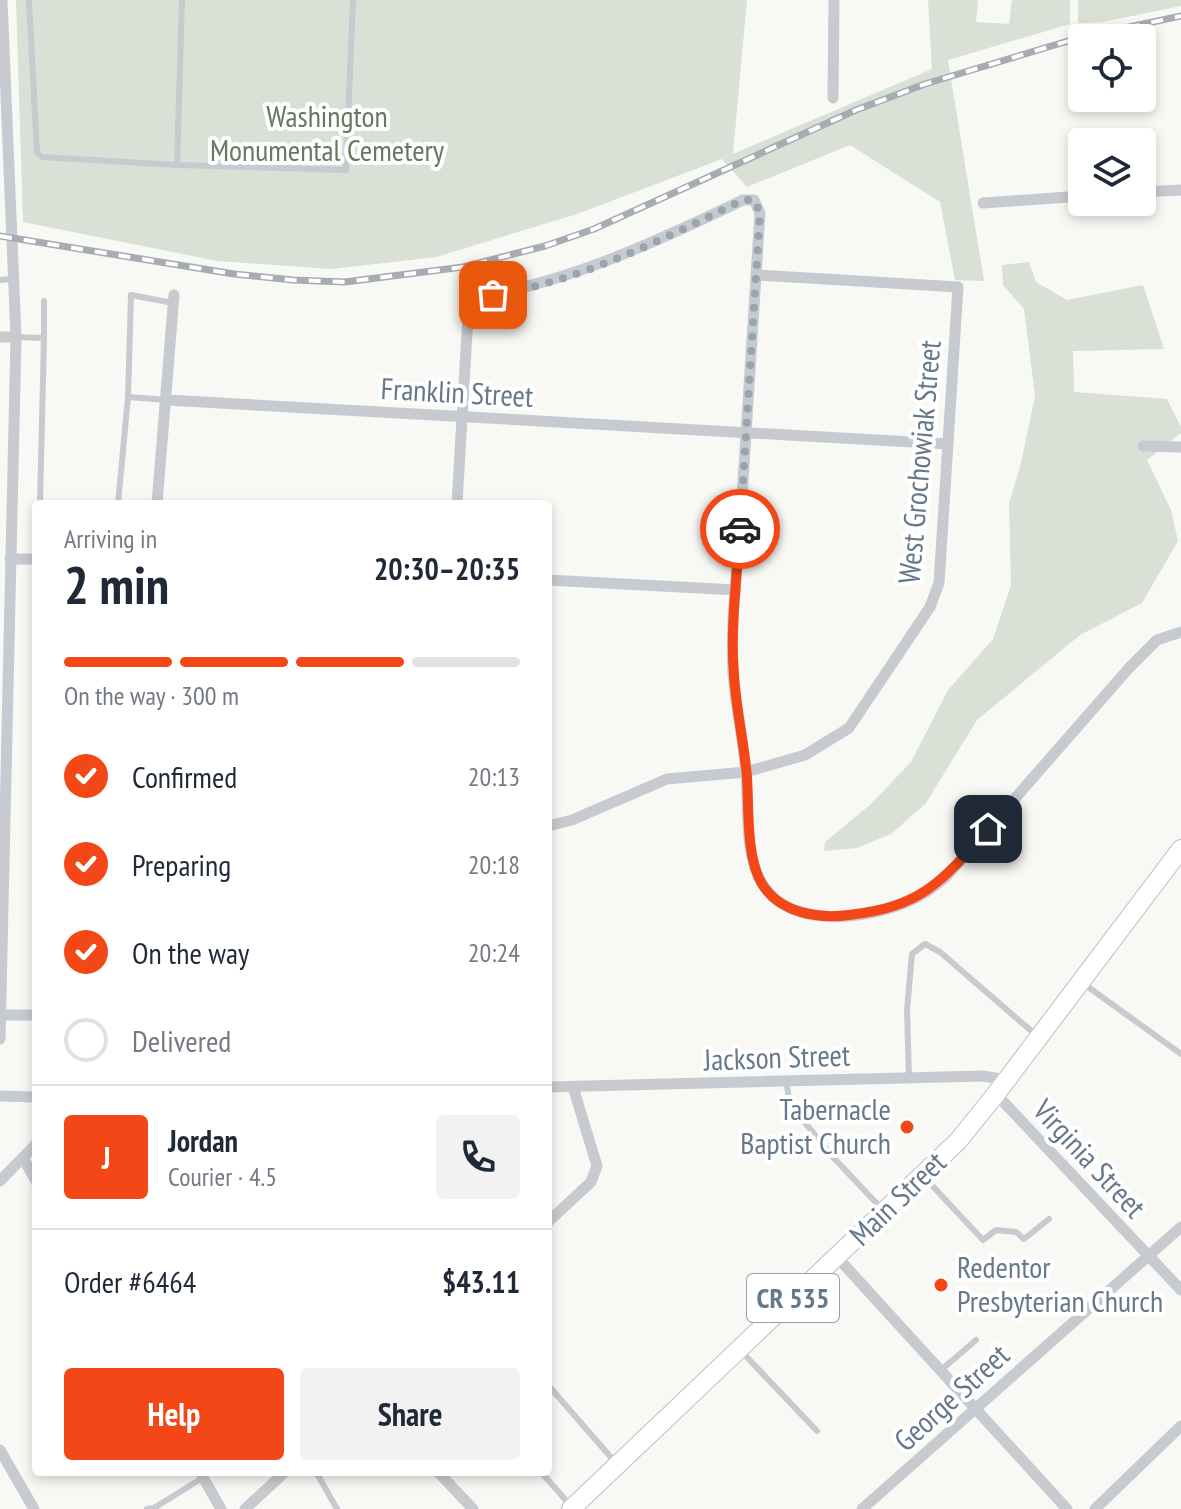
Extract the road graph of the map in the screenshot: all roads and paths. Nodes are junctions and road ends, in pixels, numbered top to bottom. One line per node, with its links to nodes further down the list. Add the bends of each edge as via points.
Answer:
1 (2, 0): 10 (street, via 9,136)
2 (29, 0): 7 (lane, via 37,153)
3 (182, 0): 7 (lane)
4 (353, 0): 7 (lane, via 346,170)
5 (834, 0): 6 (street)
6 (833, 98)
7 (177, 165)
8 (1181, 190): 9 (street)
9 (1156, 191)
10 (5, 195): 14 (street)
11 (1068, 197): 12 (street)
12 (983, 203)
13 (756, 275): 23 (street, via 760,213 754,200 743,200 651,245 569,276 469,299); 24 (street); 25 (street, West Grochowiak Street, via 958,287)
14 (13, 279): 15 (lane); 19 (street)
15 (0, 280)
16 (174, 299): 21 (lane, via 131,295); 22 (street)
17 (44, 301): 20 (lane)
18 (0, 337): 19 (street)
19 (16, 337): 20 (lane); 32 (street)
20 (44, 338): 28 (lane)
21 (128, 397): 22 (lane); 29 (lane)
22 (167, 400): 23 (street, Franklin Street); 30 (street)
23 (463, 418): 24 (street, Franklin Street); 31 (street)
24 (746, 432): 25 (street, Franklin Street); 35 (street)
25 (948, 444): 38 (street, West Grochowiak Street, via 939,583 930,607 849,728 805,755)
26 (1143, 446): 27 (street)
27 (1181, 447)
28 (40, 500)
29 (118, 500)
30 (157, 500)
31 (457, 500)
32 (10, 559): 33 (street); 36 (street)
33 (32, 559)
34 (552, 580): 35 (street)
35 (736, 590): 38 (street, via 733,672)
36 (4, 616): 42 (street)
37 (1181, 632): 38 (street, via 1157,640 1119,679 947,876 916,898 881,911 819,916 781,903 767,891 752,856)
38 (746, 772): 39 (street, West Grochowiak Street, via 667,779)
39 (552, 825)
40 (1181, 849): 41 (main road, Main Street / CR 535)
41 (1081, 981): 44 (main road, Main Street / CR 535); 46 (lane)
42 (0, 1015): 43 (street); 45 (street)
43 (32, 1015)
44 (1039, 1037): 47 (lane, via 925,944 912,954); 51 (main road, Main Street / CR 535)
45 (0, 1039)
46 (1181, 1054)
47 (909, 1078): 48 (street, Jackson Street); 51 (street, Jackson Street, via 983,1076)
48 (786, 1081): 50 (street, Jackson Street); 59 (lane, via 790,1104)
49 (552, 1087): 50 (street, Jackson Street)
50 (573, 1087): 60 (street, via 597,1166 591,1182)
51 (1002, 1087): 57 (main road, Main Street / CR 535); 64 (street, Virginia Street)
52 (0, 1096): 53 (street)
53 (32, 1097)
54 (32, 1148): 55 (street)
55 (23, 1158): 56 (street); 58 (street)
56 (32, 1174)
57 (922, 1175): 59 (main road, Main Street / CR 535); 61 (lane, via 983,1240 996,1230 1016,1232 1024,1239)
58 (0, 1181)
59 (885, 1211): 63 (main road, Main Street / CR 535)
60 (552, 1218)
61 (1049, 1219)
62 (1181, 1227): 64 (street, George Street)
63 (837, 1257): 67 (main road, Main Street / CR 535); 68 (street)
64 (1148, 1257): 65 (street, Virginia Street); 70 (street, George Street)
65 (1181, 1290)
66 (976, 1340): 68 (lane)
67 (739, 1349): 72 (lane); 75 (main road, Main Street / CR 535)
68 (940, 1371): 70 (street)
69 (552, 1390): 75 (lane)
70 (975, 1409): 89 (street, George Street); 90 (street)
71 (1181, 1426): 91 (street)
72 (817, 1431)
73 (0, 1450): 74 (street)
74 (4, 1464): 83 (street)
75 (618, 1465): 82 (main road, Main Street / CR 535)
76 (201, 1476): 84 (lane)
77 (203, 1476): 85 (street)
78 (281, 1476): 86 (street)
79 (318, 1476): 87 (lane)
80 (442, 1476): 88 (street)
81 (544, 1476): 82 (lane)
82 (571, 1508)
83 (34, 1509)
84 (147, 1509)
85 (221, 1509)
86 (245, 1509)
87 (337, 1509)
88 (473, 1509)
89 (862, 1509)
90 (1067, 1509)
91 (1095, 1509)

